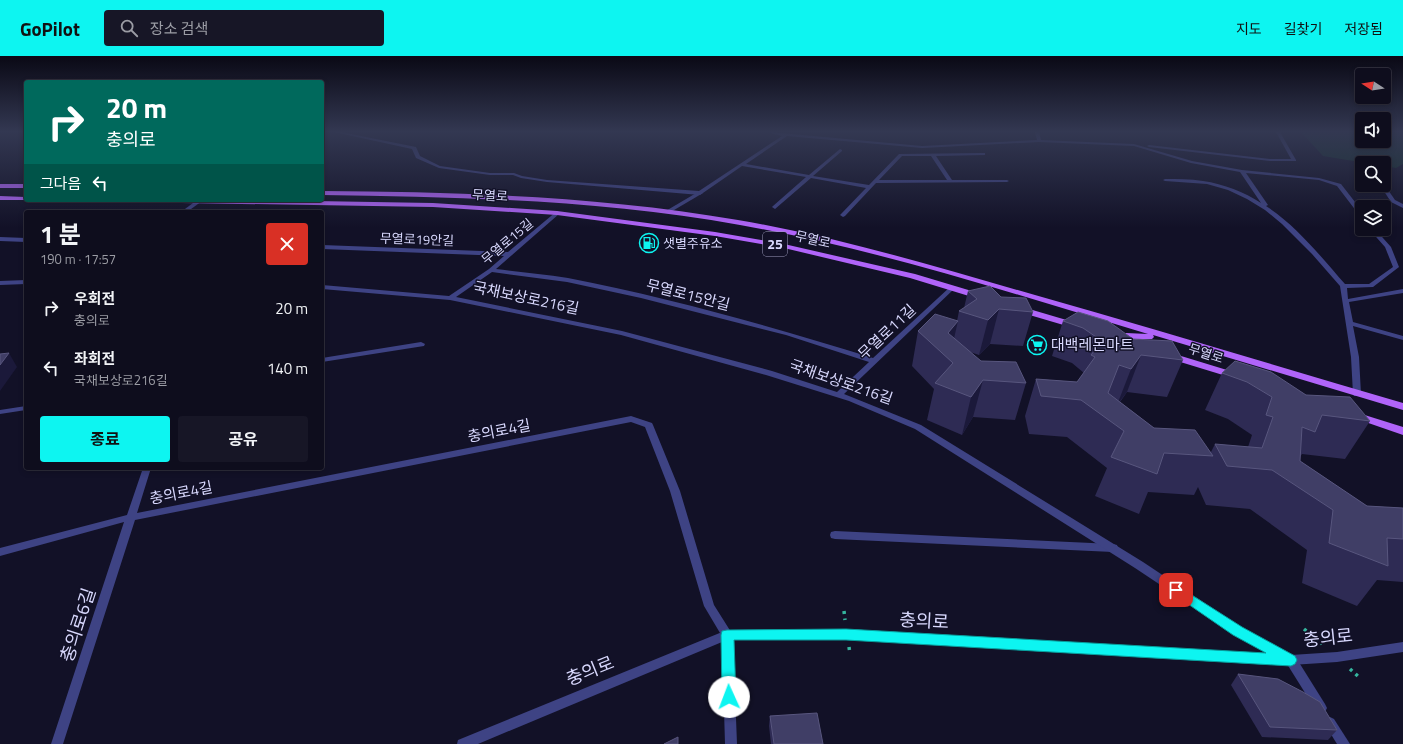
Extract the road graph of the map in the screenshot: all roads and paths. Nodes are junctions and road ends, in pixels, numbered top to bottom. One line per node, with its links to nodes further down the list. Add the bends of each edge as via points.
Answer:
1 (433, 164): 18 (street, via 490,174 514,174 546,181)
2 (824, 164): 8 (street)
3 (892, 164): 11 (street)
4 (939, 164): 12 (street)
5 (1204, 164): 7 (street)
6 (742, 165): 8 (street); 18 (street)
7 (1242, 170): 23 (street, via 1319,179 1340,185); 26 (street)
8 (810, 176): 15 (street); 25 (street)
9 (1165, 180): 26 (street, via 1207,183 1242,193)
10 (1007, 181): 12 (street)
11 (875, 182): 12 (street); 15 (street)
12 (952, 182)
13 (0, 186): 14 (main road)
14 (24, 186)
15 (870, 187): 30 (street)
16 (1387, 192): 24 (street, via 1393,201)
17 (324, 193): 28 (main road, 무열로, via 569,200)
18 (700, 193): 28 (street)
19 (0, 198): 20 (main road)
20 (24, 199)
21 (198, 202): 27 (street)
22 (258, 202): 29 (main road, 무열로 / 25, via 433,205)
23 (1355, 205)
24 (1403, 206)
25 (775, 207)
26 (1266, 207): 40 (street, via 1311,248)
27 (187, 210)
28 (667, 212): 31 (main road); 53 (main road, 무열로, via 813,237 927,267)
29 (558, 213): 31 (main road, 무열로 / 25); 36 (street, 무열로15길)
30 (843, 215)
31 (646, 225): 42 (main road, 무열로 / 25, via 784,246)
32 (1378, 236): 40 (street, via 1388,247 1396,267 1371,286)
33 (0, 239): 34 (street)
34 (24, 240)
35 (324, 247): 36 (street, 무열로19안길)
36 (510, 254): 37 (street, 무열로15길)
37 (492, 270): 44 (street, 무열로15길); 56 (street, 무열로15안길, via 567,280 642,296 788,334)
38 (24, 282): 39 (street)
39 (0, 283)
40 (1343, 286): 46 (street)
41 (324, 287): 44 (street, 국채보상로216길)
42 (952, 288): 45 (main road, 무열로 / 25); 56 (street, 무열로11길)
43 (1403, 292): 46 (street)
44 (450, 298): 58 (street, 국채보상로216길, via 622,333)
45 (989, 299)
46 (1346, 301): 48 (street)
47 (1011, 306): 49 (main road)
48 (1349, 323): 50 (street); 59 (street, via 1355,357)
49 (1084, 328)
50 (1403, 338)
51 (1121, 340): 53 (main road, via 1150,349 1128,338 1129,335 1141,335)
52 (421, 344): 55 (street)
53 (1211, 349): 59 (main road, 무열로)
54 (1162, 353): 57 (main road, 무열로)
55 (324, 360)
56 (874, 361): 58 (street, 무열로11길)
57 (1241, 378)
58 (838, 394): 68 (street, 국채보상로216길, via 918,427)
59 (1357, 394): 60 (main road, 무열로)
60 (1403, 407)
61 (24, 408): 62 (street)
62 (0, 412)
63 (1344, 412): 64 (main road)
64 (1403, 431)
65 (146, 470): 66 (street, 충의로6길)
66 (132, 517): 69 (street); 70 (street, 충의로4길, via 630,419 649,425 675,491 708,606); 73 (street, 충의로6길)
67 (835, 535): 68 (street)
68 (1113, 548): 72 (street, 국채보상로216길, via 1238,631)
69 (0, 552)
70 (727, 635): 72 (street, 충의로, via 846,634); 74 (street, 충의로); 75 (street)
71 (1403, 647): 72 (street, 충의로)
72 (1291, 660): 76 (street)
73 (57, 744)
74 (463, 744)
75 (731, 744)
76 (1344, 744)

